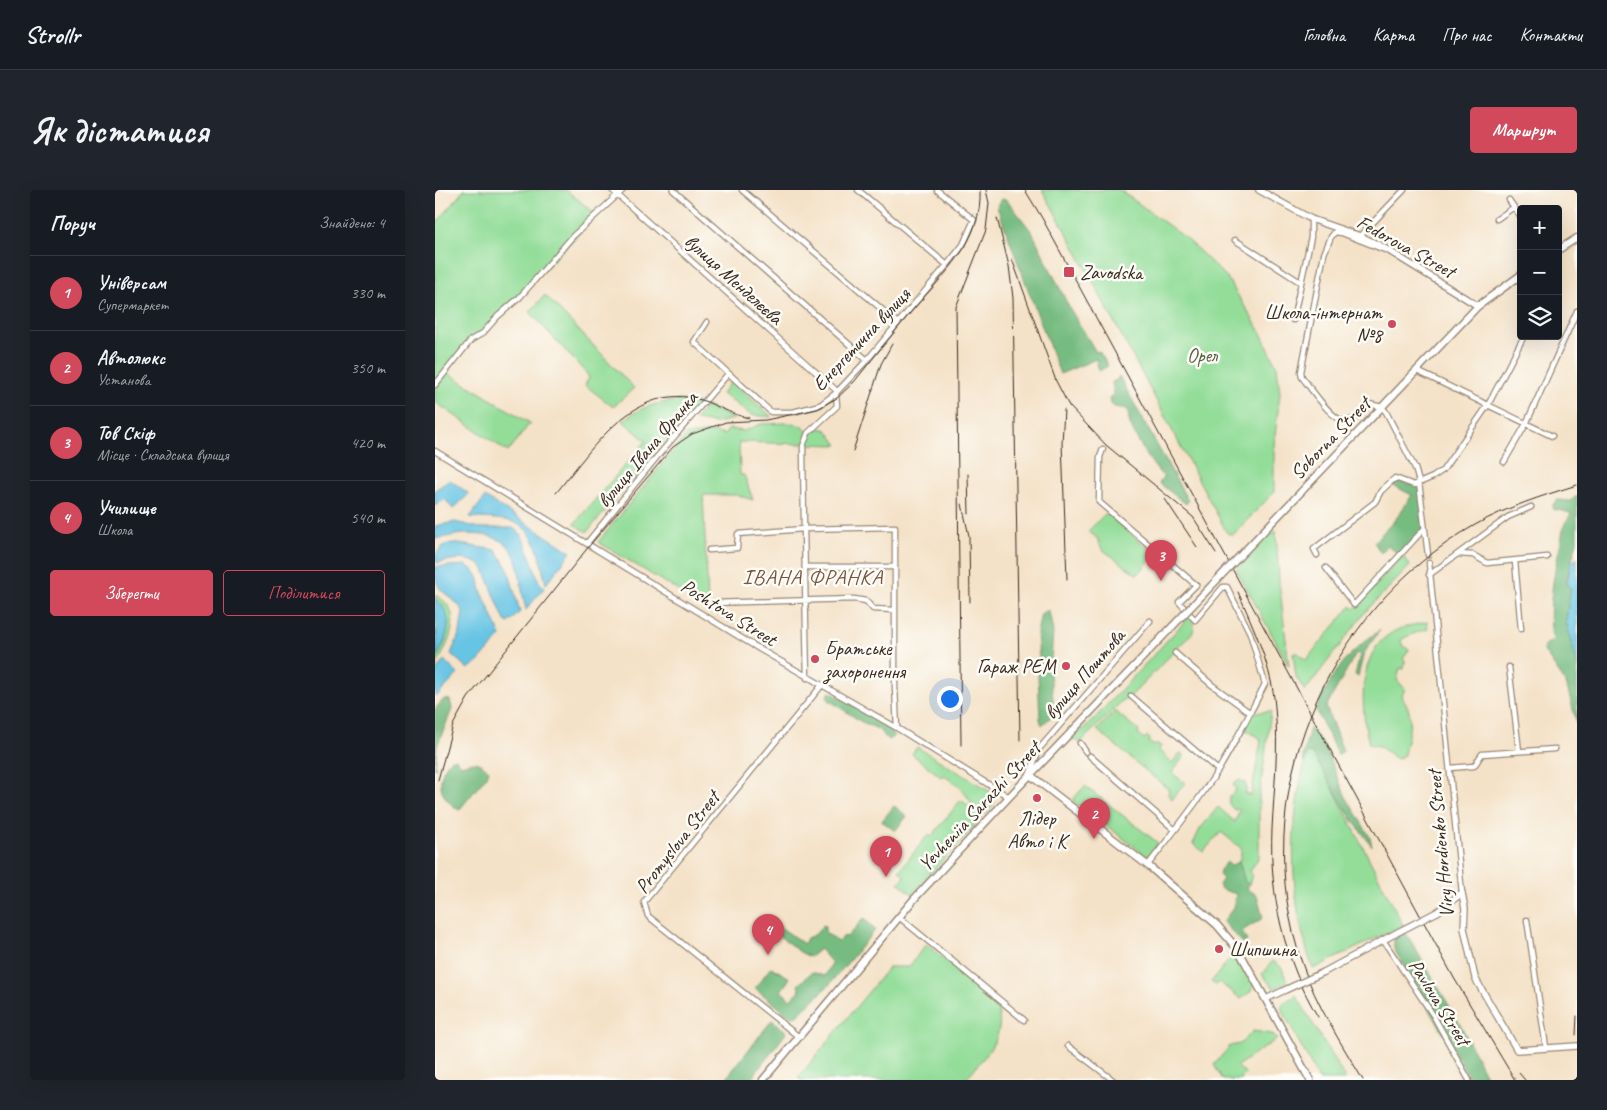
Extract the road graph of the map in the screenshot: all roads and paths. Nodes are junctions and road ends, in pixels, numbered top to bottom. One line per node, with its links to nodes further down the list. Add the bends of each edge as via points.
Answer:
1 (612, 190): 9 (street, вулиця Менделєєва)
2 (623, 190): 9 (street)
3 (673, 190): 29 (street)
4 (742, 190): 27 (street)
5 (858, 190): 20 (street)
6 (937, 190): 20 (street, Енергетична вулиця, via 974,220 963,245)
7 (1259, 190): 13 (street, Fedorova Street)
8 (1404, 190): 15 (street)
9 (618, 196): 32 (street, via 573,236 508,309 471,340); 33 (street, вулиця Менделєєва)
10 (1509, 200): 11 (street)
11 (1514, 207): 12 (street); 14 (street)
12 (1517, 211)
13 (1313, 219): 15 (street, Fedorova Street); 22 (street)
14 (1497, 219)
15 (1360, 236): 19 (street, Fedorova Street)
16 (1577, 238): 18 (main road)
17 (1235, 240): 22 (street)
18 (1562, 247)
19 (1391, 252): 23 (street, Fedorova Street); 35 (street, via 1342,233 1335,232 1331,237 1301,372 1302,378 1339,420 1347,422 1357,417 1369,404)
20 (947, 265): 27 (street, Енергетична вулиця)
21 (1517, 278): 23 (main road, Soborna Street)
22 (1300, 282): 25 (street)
23 (1479, 306): 30 (main road, Soborna Street)
24 (1577, 311): 36 (street)
25 (1293, 320)
26 (707, 322): 31 (street, Енергетична вулиця, via 694,342)
27 (898, 322): 29 (street, Енергетична вулиця)
28 (1522, 340): 34 (street)
29 (867, 360): 33 (street, Енергетична вулиця)
30 (1417, 371): 34 (street); 35 (main road, Soborna Street)
31 (729, 374): 33 (street, Енергетична вулиця, via 763,406 776,413 820,405); 47 (street, вулиця Івана Франка)
32 (435, 385)
33 (836, 392): 45 (street, via 837,406 808,433 803,446)
34 (1488, 405): 36 (street); 42 (street, via 1443,470)
35 (1382, 407): 41 (street); 64 (main road, Soborna Street, bridge)
36 (1526, 424): 37 (street); 40 (street)
37 (1552, 436)
38 (1103, 450): 70 (street, via 1099,502 1196,585 1179,602 1195,620 1223,587 1227,587 1250,633 1265,684)
39 (435, 451): 47 (street, Poshtova Street)
40 (1503, 462)
41 (1415, 468): 42 (street, via 1422,476); 43 (street)
42 (1430, 478): 43 (street)
43 (1419, 482): 46 (street); 50 (street, via 1413,485 1395,478 1385,486 1375,502 1314,549)
44 (1531, 507): 49 (street, via 1508,517)
45 (804, 529): 48 (street, via 738,534 737,548); 55 (street, via 895,527); 56 (street)
46 (1424, 529): 51 (street); 57 (street, via 1353,606)
47 (587, 543): 67 (street, Poshtova Street)
48 (709, 550)
49 (1456, 554): 53 (street, via 1473,556 1487,563); 58 (street)
50 (1317, 555)
51 (1428, 555)
52 (1547, 558): 53 (street)
53 (1515, 561): 63 (street)
54 (1429, 563): 58 (street, Viry Hordienko Street)
55 (895, 567): 56 (street); 61 (street)
56 (805, 568): 59 (street)
57 (1326, 568)
58 (1429, 574): 77 (street, Viry Hordienko Street)
59 (805, 601): 60 (street); 61 (street, via 854,599 866,601 873,610); 67 (street)
60 (712, 602)
61 (894, 610): 71 (street)
62 (1150, 621): 79 (street, вулиця Поштова, via 1039,749)
63 (1521, 629)
64 (1169, 630): 79 (main road, Yevheniia Sarazhi Street)
65 (1175, 653): 70 (street)
66 (1509, 667): 74 (street)
67 (807, 678): 68 (street, Poshtova Street)
68 (822, 685): 71 (street, Poshtova Street); 89 (street, Promyslova Street, via 644,902 649,916)
69 (1131, 696): 78 (street)
70 (1249, 712): 78 (street, via 1246,723)
71 (897, 728): 80 (street, Poshtova Street)
72 (1080, 743): 75 (street)
73 (1555, 749): 74 (street)
74 (1519, 751): 77 (street, via 1481,754 1474,766)
75 (1086, 752)
76 (1090, 756): 81 (street)
77 (1450, 768): 83 (street, Viry Hordienko Street)
78 (1218, 770): 81 (street)
79 (1030, 775): 80 (main road, Yevheniia Sarazhi Street); 82 (main road)
80 (1009, 797): 84 (main road, Yevheniia Sarazhi Street)
81 (1175, 830): 82 (street)
82 (1148, 866): 87 (main road, via 1217,925 1239,951)
83 (1462, 893): 86 (street, bridge, via 1437,912); 92 (street, Viry Hordienko Street, via 1464,928 1475,978 1517,1050)
84 (899, 917): 88 (street); 89 (main road, Yevheniia Sarazhi Street)
85 (1527, 920): 92 (street)
86 (1383, 940): 87 (street, bridge); 96 (street, Pavlova Street, via 1433,1016)
87 (1266, 999): 95 (main road)
88 (1024, 1020)
89 (799, 1037): 93 (main road, Yevheniia Sarazhi Street)
90 (1068, 1046): 94 (street)
91 (1577, 1046): 92 (street, Viry Hordienko Street)
92 (1546, 1047)
93 (763, 1080)
94 (1113, 1080)
95 (1311, 1080)
96 (1469, 1080)

